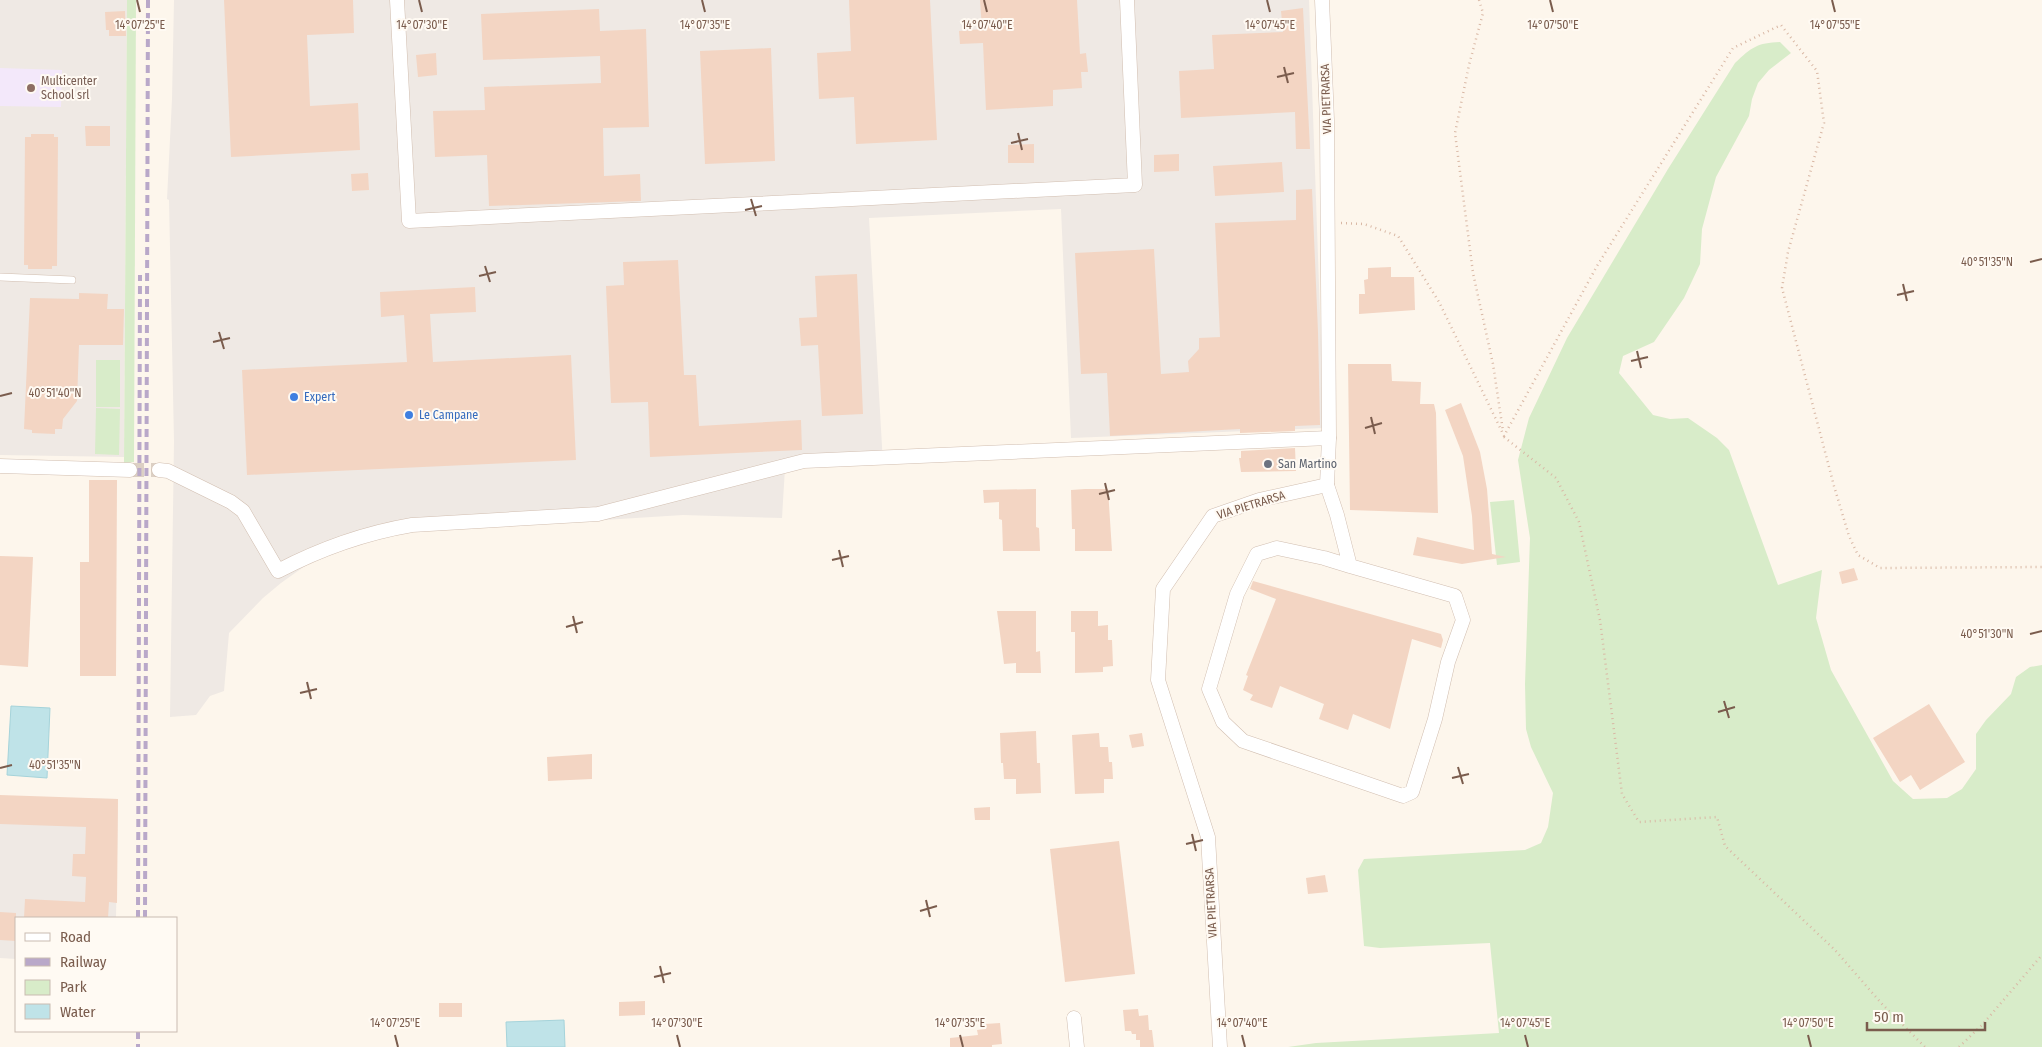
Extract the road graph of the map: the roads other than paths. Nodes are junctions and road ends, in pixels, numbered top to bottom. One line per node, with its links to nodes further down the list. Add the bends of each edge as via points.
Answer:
1 (397, 0): 2 (street, via 409,222 1135,185)
2 (1127, 0)
3 (1322, 0): 6 (street, VIA PIETRARSA, via 1327,120)
4 (0, 277): 5 (lane)
5 (72, 280)
6 (1329, 438): 9 (street, via 804,461 598,514 412,525 382,530 278,571 243,511 168,471); 10 (street, VIA PIETRARSA)
7 (0, 466): 8 (street)
8 (130, 470)
9 (159, 470)
10 (1327, 485): 11 (street); 14 (street, VIA PIETRARSA, via 1259,500 1213,516 1163,589 1158,680 1208,837)
11 (1350, 566): 11 (street, via 1455,596 1463,620 1448,662 1418,776 1412,792 1404,796 1243,741 1223,722 1209,689 1237,594 1257,554 1277,548)
12 (1074, 1018): 13 (street)
13 (1077, 1047)
14 (1220, 1047)

